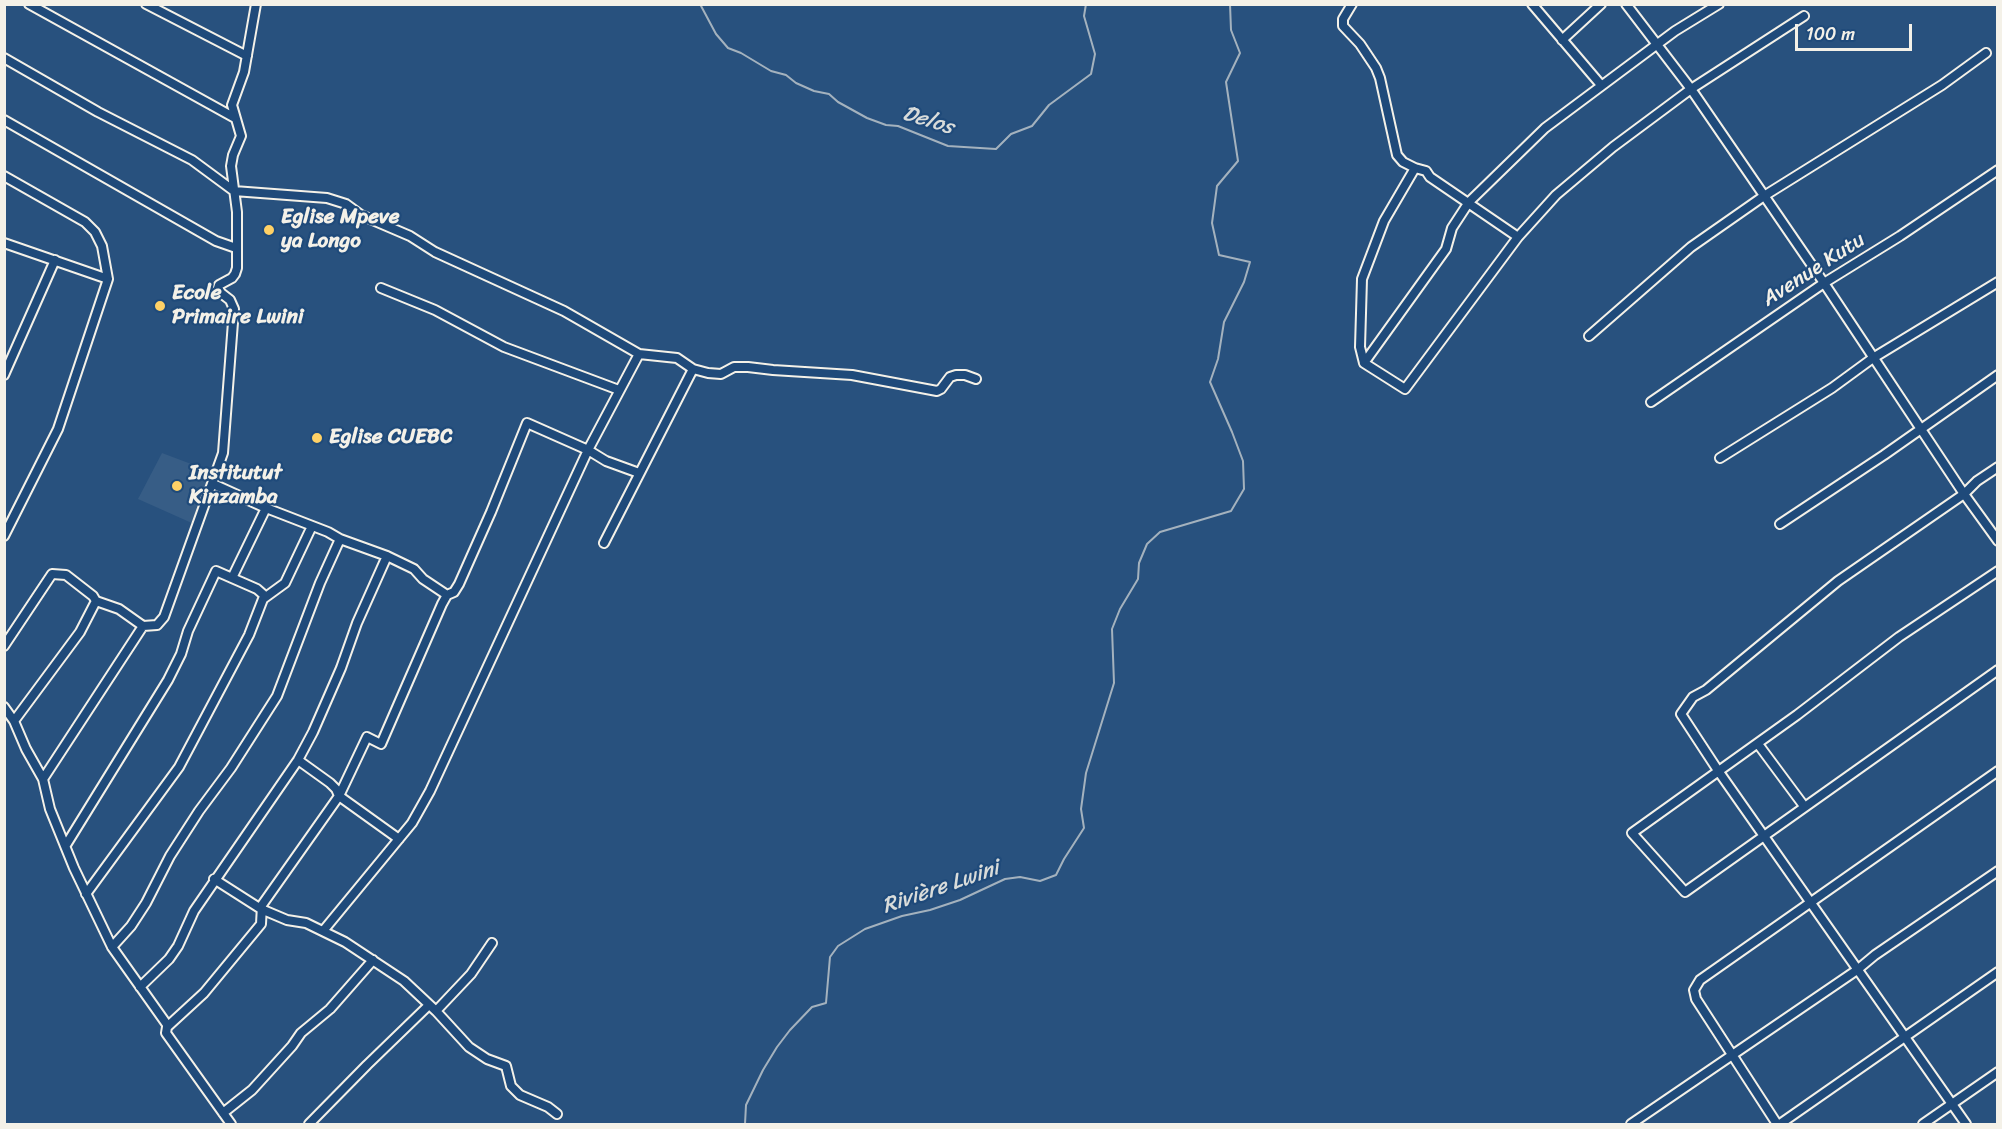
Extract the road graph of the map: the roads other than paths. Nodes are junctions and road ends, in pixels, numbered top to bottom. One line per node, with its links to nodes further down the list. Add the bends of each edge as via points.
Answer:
1 (29, 4): 17 (street)
2 (146, 4): 13 (street)
3 (256, 4): 13 (street)
4 (1352, 4): 19 (street, via 1343,26 1376,68 1397,155)
5 (1532, 4): 10 (street)
6 (1601, 4): 10 (street)
7 (1626, 4): 11 (street)
8 (1719, 4): 11 (street)
9 (1804, 16): 16 (street)
10 (1562, 40): 15 (street)
11 (1658, 44): 15 (street); 16 (street)
12 (1986, 53): 23 (street, via 1942,85)
13 (247, 56): 17 (street, via 232,105)
14 (4, 58): 22 (street, via 192,160)
15 (1601, 85): 24 (street, via 1545,128)
16 (1691, 89): 23 (street); 25 (street, via 1556,195)
17 (236, 119): 22 (street, via 241,136 231,166)
18 (4, 120): 27 (street, via 216,241)
19 (1415, 168): 24 (street, via 1423,169); 36 (street, via 1384,221 1362,279 1360,347)
20 (1998, 170): 31 (street, Avenue Kutu)
21 (4, 176): 29 (street, via 85,222 102,246)
22 (234, 191): 27 (street); 34 (street, via 327,198 346,204 435,252 564,311)
23 (1764, 196): 31 (street); 33 (street, via 1691,247)
24 (1469, 202): 25 (street); 36 (street, via 1452,228 1446,249)
25 (1518, 237): 36 (street, via 1405,389)
26 (4, 243): 28 (street)
27 (236, 248): 48 (street, via 235,274 218,288 234,309 223,453)
28 (55, 260): 29 (street); 38 (street)
29 (108, 279): 53 (street, via 58,429)
30 (1998, 282): 35 (street)
31 (1824, 283): 35 (street); 42 (street, Avenue Kutu)
32 (381, 288): 41 (street, via 435,310 504,347)
33 (1588, 336)
34 (639, 354): 37 (street, via 677,358); 41 (street)
35 (1873, 358): 43 (street); 45 (street)
36 (1364, 363)
37 (693, 369): 40 (street, via 721,374 734,367 748,367 852,375 937,391 956,375); 47 (street)
38 (4, 375)
39 (1998, 375): 43 (street)
40 (975, 379)
41 (619, 390): 44 (street)
42 (1651, 402)
43 (1921, 428): 49 (street); 51 (street)
44 (588, 450): 47 (street); 60 (street, via 527,423 459,584); 76 (street, via 430,791)
45 (1720, 458)
46 (1998, 467): 49 (street)
47 (639, 473): 56 (street)
48 (213, 484): 50 (street); 63 (street, via 164,617 157,625)
49 (1964, 494): 55 (street); 70 (street, via 1838,581 1694,698 1681,714)
50 (266, 508): 52 (street); 59 (street)
51 (1780, 524)
52 (312, 526): 54 (street); 61 (street, via 285,583)
53 (4, 536)
54 (340, 539): 57 (street); 85 (street, via 277,696 170,856 131,926)
55 (1998, 541)
56 (604, 543)
57 (387, 556): 60 (street, via 414,569); 69 (street)
58 (1998, 572): 68 (street, via 1899,637)
59 (232, 578): 61 (street); 77 (street, via 216,571 168,680)
60 (447, 595): 73 (street, via 385,738 381,744 367,737)
61 (265, 596): 80 (street, via 249,635 179,766)
62 (96, 601): 63 (street, via 119,609); 64 (street, via 66,575 52,574); 67 (street, via 80,633)
63 (143, 626): 72 (street)
64 (4, 646)
65 (1998, 670): 74 (street)
66 (4, 707): 67 (street)
67 (14, 721): 72 (street)
68 (1758, 744): 70 (street); 74 (street)
69 (298, 760): 73 (street, via 330,783); 79 (street)
70 (1719, 771): 75 (street); 75 (street, via 1632,833 1685,892)
71 (1998, 771): 81 (street)
72 (43, 779): 77 (street, via 50,809)
73 (339, 796): 76 (street); 82 (street)
74 (1804, 806): 75 (street)
75 (1765, 837): 81 (street)
76 (399, 839): 83 (street)
77 (66, 845): 80 (street)
78 (1998, 871): 87 (street)
79 (214, 879): 82 (street); 89 (street, via 178,946)
80 (86, 894): 85 (street)
81 (1810, 903): 87 (street); 94 (street, via 1700,980 1694,990)
82 (261, 909): 83 (street); 92 (street, via 261,924 204,993)
83 (323, 931): 86 (street)
84 (492, 943): 91 (street, via 471,974)
85 (112, 947): 89 (street)
86 (373, 960): 90 (street, via 404,981); 97 (street, via 252,1090)
87 (1857, 970): 93 (street); 94 (street)
88 (1998, 972): 93 (street)
89 (140, 987): 92 (street)
90 (429, 1005): 91 (street); 100 (street)
91 (436, 1011): 98 (street, via 469,1047 506,1066 511,1086 520,1095)
92 (168, 1026): 97 (street, via 166,1033)
93 (1906, 1037): 96 (street); 102 (street)
94 (1732, 1056): 101 (street); 102 (street)
95 (1998, 1072): 96 (street)
96 (1952, 1105): 103 (street); 104 (street)
97 (223, 1113): 99 (street)
98 (557, 1114)
99 (231, 1125)
100 (309, 1125)
101 (1631, 1125)
102 (1779, 1125)
103 (1923, 1125)
104 (1966, 1125)

